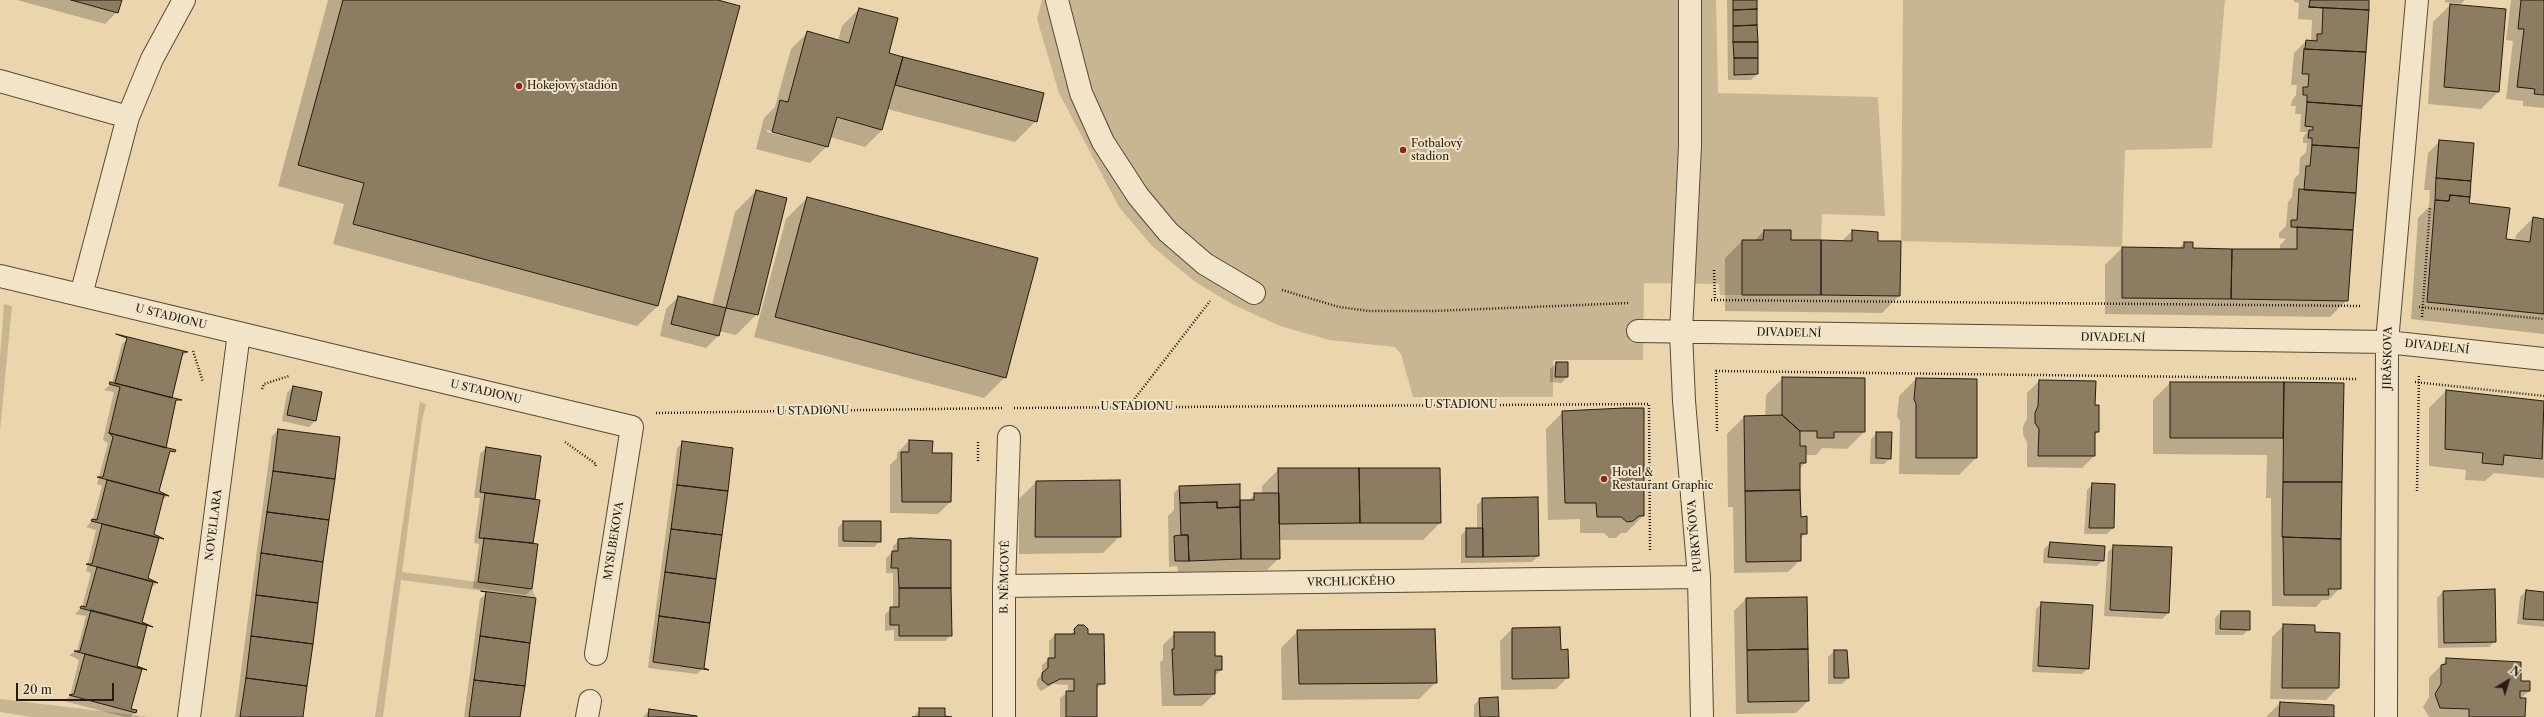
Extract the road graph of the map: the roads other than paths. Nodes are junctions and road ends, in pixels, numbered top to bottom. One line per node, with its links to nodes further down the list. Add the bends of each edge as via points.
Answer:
1 (184, 0): 6 (street, via 152,60)
2 (1057, 0): 8 (street, via 1081,93 1103,142 1138,196 1168,232 1205,264)
3 (1690, 0): 11 (street, PURKYŇOVA, via 1690,146)
4 (2417, 0): 13 (street, JIRÁSKOVA)
5 (0, 81): 6 (street)
6 (128, 117): 9 (street)
7 (0, 276): 9 (street, U STADIONU)
8 (1254, 293)
9 (81, 295): 12 (street, U STADIONU)
10 (1638, 331): 11 (street, DIVADELNÍ)
11 (1681, 332): 13 (street, DIVADELNÍ); 17 (street, PURKYŇOVA, via 1684,401)
12 (239, 333): 15 (street, U STADIONU); 20 (street, NOVELLARA)
13 (2387, 342): 14 (street, DIVADELNÍ); 23 (street, JIRÁSKOVA)
14 (2544, 359)
15 (632, 427): 19 (street, MYSLBEKOVA)
16 (1009, 437): 18 (street, B. NĚMCOVÉ)
17 (1699, 577): 18 (street, VRCHLICKÉHO); 22 (street, PURKYŇOVA)
18 (1004, 586): 21 (street, B. NĚMCOVÉ)
19 (596, 654)
20 (189, 717)
21 (1004, 717)
22 (1702, 717)
23 (2386, 717)

